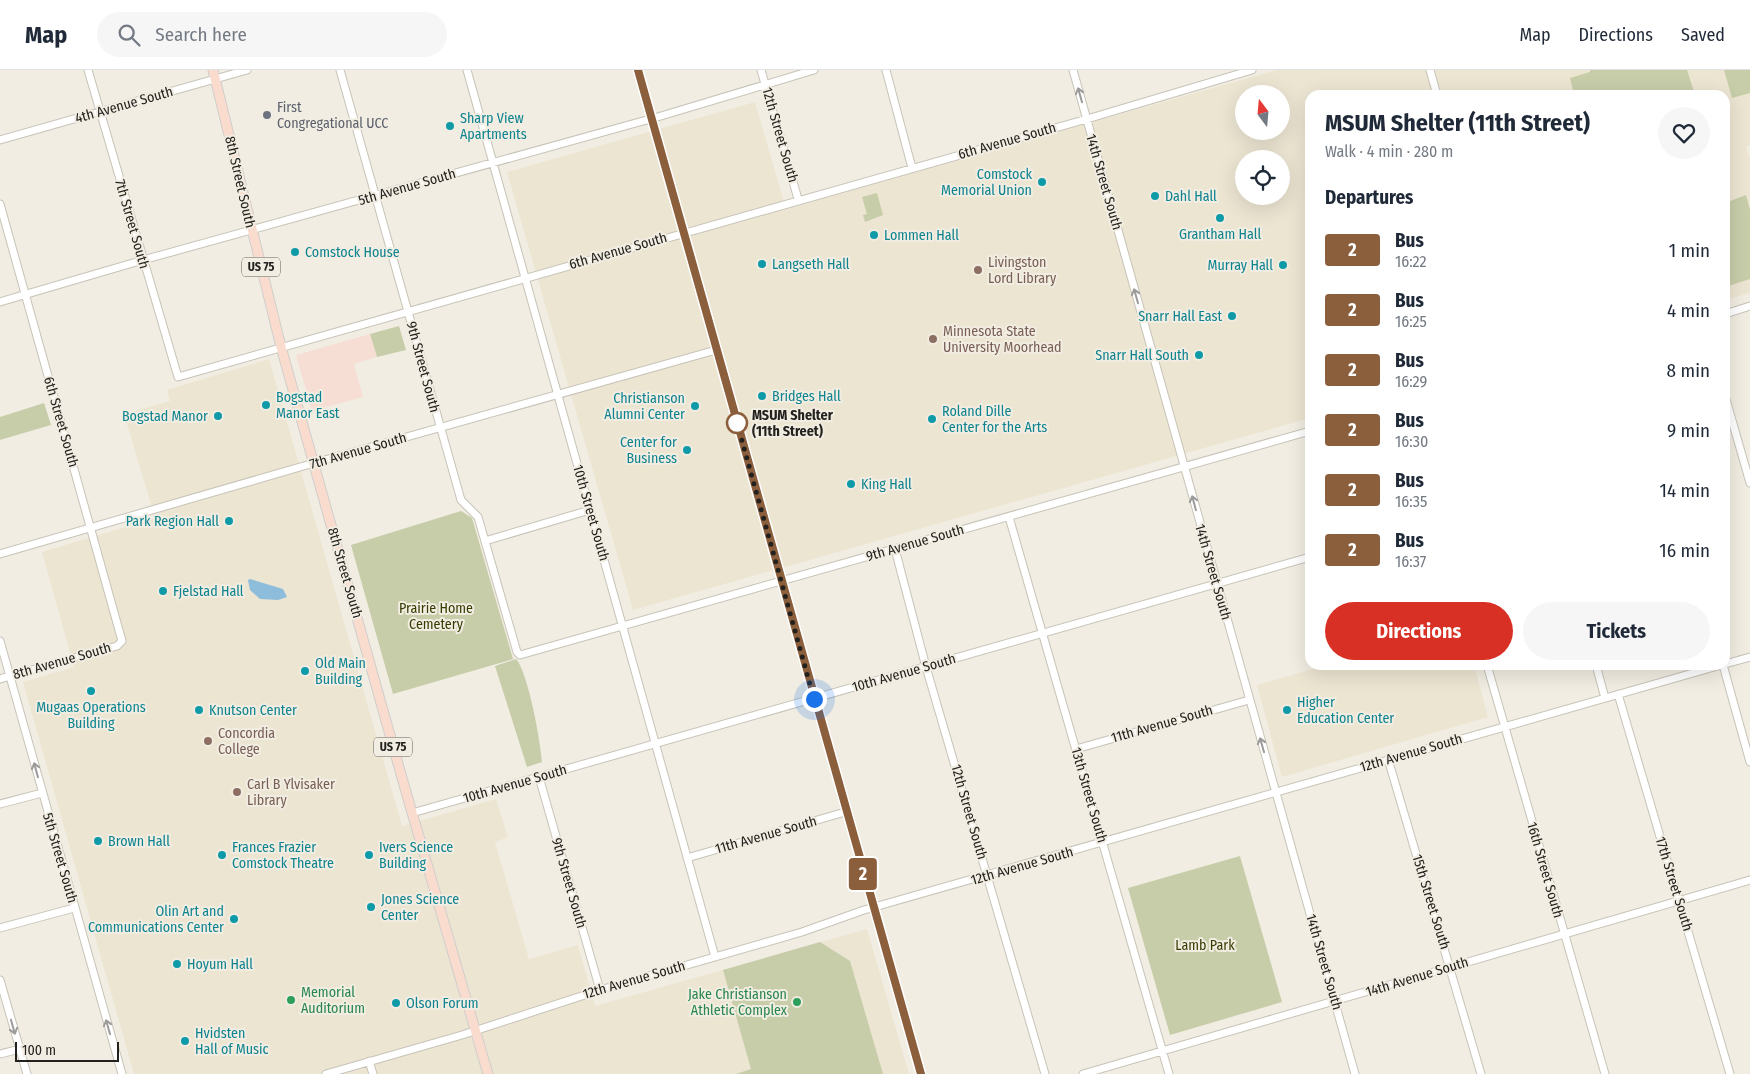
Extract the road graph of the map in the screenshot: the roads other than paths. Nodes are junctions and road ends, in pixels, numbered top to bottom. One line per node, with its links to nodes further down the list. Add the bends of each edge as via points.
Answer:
1 (88, 70): 15 (street, 7th Street South)
2 (247, 70): 12 (street, 4th Avenue South)
3 (340, 70): 21 (street, 9th Street South)
4 (467, 70): 19 (street, 10th Street South)
5 (638, 70): 16 (street)
6 (761, 70): 13 (street, 12th Street South)
7 (814, 70): 13 (street, 5th Avenue South)
8 (886, 70): 20 (street)
9 (1073, 70): 17 (street, 14th Street South, one-way to 9)
10 (1252, 70): 17 (street, 6th Avenue South)
11 (1430, 70): 14 (street)
12 (214, 75): 15 (street, 4th Avenue South); 24 (main road, 8th Street South / US 75)
13 (765, 84): 16 (street, 5th Avenue South); 22 (street, 12th Street South)
14 (1436, 90)
15 (99, 112): 18 (street, 4th Avenue South); 26 (street, 7th Street South)
16 (652, 118): 19 (street, 5th Avenue South); 25 (street)
17 (1087, 119): 20 (street, 6th Avenue South); 41 (street, 14th Street South, one-way to 17)
18 (0, 140)
19 (493, 163): 21 (street, 5th Avenue South); 27 (street, 10th Street South)
20 (912, 168): 22 (street, 6th Avenue South)
21 (376, 196): 24 (street, 5th Avenue South); 31 (street, 9th Street South)
22 (798, 199): 25 (street, 6th Avenue South)
23 (0, 204): 28 (street, 6th Street South)
24 (252, 230): 26 (street, 5th Avenue South); 33 (main road, 8th Street South / US 75)
25 (685, 232): 27 (street, 6th Avenue South); 34 (street)
26 (143, 260): 28 (street, 5th Avenue South); 35 (street, 7th Street South)
27 (525, 278): 31 (street, 6th Avenue South); 36 (street, 10th Street South)
28 (26, 295): 29 (street, 5th Avenue South); 45 (street, 6th Street South)
29 (0, 302)
30 (1750, 306): 32 (street)
31 (408, 311): 33 (street, 6th Avenue South); 38 (street, 9th Street South)
32 (1730, 312)
33 (282, 347): 35 (street, 6th Avenue South); 40 (main road, 8th Street South / US 75)
34 (716, 350): 36 (street, 7th Avenue South); 50 (street)
35 (178, 377)
36 (558, 394): 38 (street, 7th Avenue South); 43 (street, 10th Street South)
37 (1730, 413): 42 (street)
38 (439, 428): 40 (street, 7th Avenue South); 46 (street, 9th Street South, via 461,500 478,517)
39 (1305, 432): 41 (street, 9th Avenue South)
40 (314, 463): 45 (street, 7th Avenue South); 80 (main road, 8th Street South / US 75)
41 (1184, 467): 44 (street, 9th Avenue South); 51 (street, 14th Street South, one-way to 41)
42 (1750, 483)
43 (590, 510): 46 (street); 52 (street, 10th Street South)
44 (1009, 517): 47 (street, 9th Avenue South); 53 (street, 13th Street South)
45 (91, 528): 48 (street, 7th Avenue South); 55 (street, 6th Street South)
46 (485, 541): 56 (street, 9th Street South)
47 (895, 549): 50 (street, 9th Avenue South); 59 (street, 12th Street South)
48 (0, 554)
49 (1305, 558): 51 (street, 10th Avenue South)
50 (781, 582): 52 (street, 9th Avenue South); 68 (street)
51 (1216, 584): 53 (street, 10th Avenue South); 69 (street, 14th Street South)
52 (623, 626): 56 (street, 9th Avenue South); 71 (street, 10th Street South)
53 (1043, 634): 59 (street, 10th Avenue South); 72 (street, 13th Street South)
54 (0, 641): 64 (street, 5th Street South)
55 (122, 641): 64 (street, 8th Avenue South, via 116,646)
56 (520, 655)
57 (1750, 657): 58 (street, 12th Avenue South)
58 (1730, 663)
59 (926, 667): 68 (street, 10th Avenue South); 83 (street, 12th Street South)
60 (1488, 670): 70 (street, 16th Street South)
61 (1597, 670): 67 (street)
62 (1693, 670): 66 (street, 12th Avenue South)
63 (1724, 670): 74 (street)
64 (10, 676): 65 (street, 8th Avenue South); 76 (street, 5th Street South, one-way to 64)
65 (0, 679)
66 (1618, 694): 67 (street, 12th Avenue South); 85 (street, 17th Street South)
67 (1605, 698): 70 (street, 12th Avenue South)
68 (814, 699): 71 (street, 10th Avenue South); 79 (street)
69 (1249, 700): 72 (street, 11th Avenue South); 77 (street, 14th Street South, one-way to 69)
70 (1505, 727): 73 (street, 12th Avenue South); 89 (street, 16th Street South)
71 (656, 744): 75 (street, 10th Avenue South); 82 (street, 10th Street South)
72 (1076, 749): 81 (street, 13th Street South)
73 (1388, 759): 77 (street, 12th Avenue South); 91 (street, 15th Street South)
74 (1750, 762)
75 (539, 777): 80 (street, 10th Avenue South); 93 (street, 9th Street South)
76 (42, 792): 78 (street); 86 (street, 5th Street South)
77 (1275, 792): 81 (street, 12th Avenue South); 94 (street, 14th Street South)
78 (0, 804)
79 (845, 812): 82 (street, 11th Avenue South); 87 (street)
80 (412, 813): 95 (main road, 8th Street South / US 75)
81 (1103, 843): 83 (street, 12th Avenue South); 97 (street, 13th Street South)
82 (688, 858): 90 (street, 10th Street South)
83 (988, 877): 87 (street, 12th Avenue South); 106 (street, 12th Street South)
84 (1750, 880): 85 (street, 14th Avenue South)
85 (1679, 901): 89 (street, 14th Avenue South); 112 (street, 17th Street South)
86 (74, 908): 88 (street); 101 (street, 5th Street South, one-way to 86)
87 (873, 908): 90 (street, 12th Avenue South); 105 (street)
88 (0, 928)
89 (1564, 935): 91 (street, 14th Avenue South); 111 (street, 16th Street South)
90 (715, 957): 93 (street, 12th Avenue South)
91 (1450, 967): 94 (street, 14th Avenue South); 110 (street, 15th Street South)
92 (0, 980): 96 (street, one-way to 96)
93 (600, 990): 95 (street, 12th Avenue South)
94 (1335, 1001): 97 (street, 14th Avenue South); 109 (street, 14th Street South)
95 (476, 1030): 99 (street, 12th Avenue South); 104 (main road, 8th Street South / US 75)
96 (20, 1049): 98 (street); 100 (street)
97 (1162, 1051): 107 (street, 14th Avenue South); 108 (street, 13th Street South)
98 (0, 1054)
99 (369, 1062): 102 (street, 12th Avenue South); 103 (street)
100 (27, 1074)
101 (122, 1074)
102 (326, 1074)
103 (372, 1074)
104 (488, 1074)
105 (921, 1074)
106 (1045, 1074)
107 (1084, 1074)
108 (1169, 1074)
109 (1355, 1074)
110 (1481, 1074)
111 (1605, 1074)
112 (1730, 1074)

